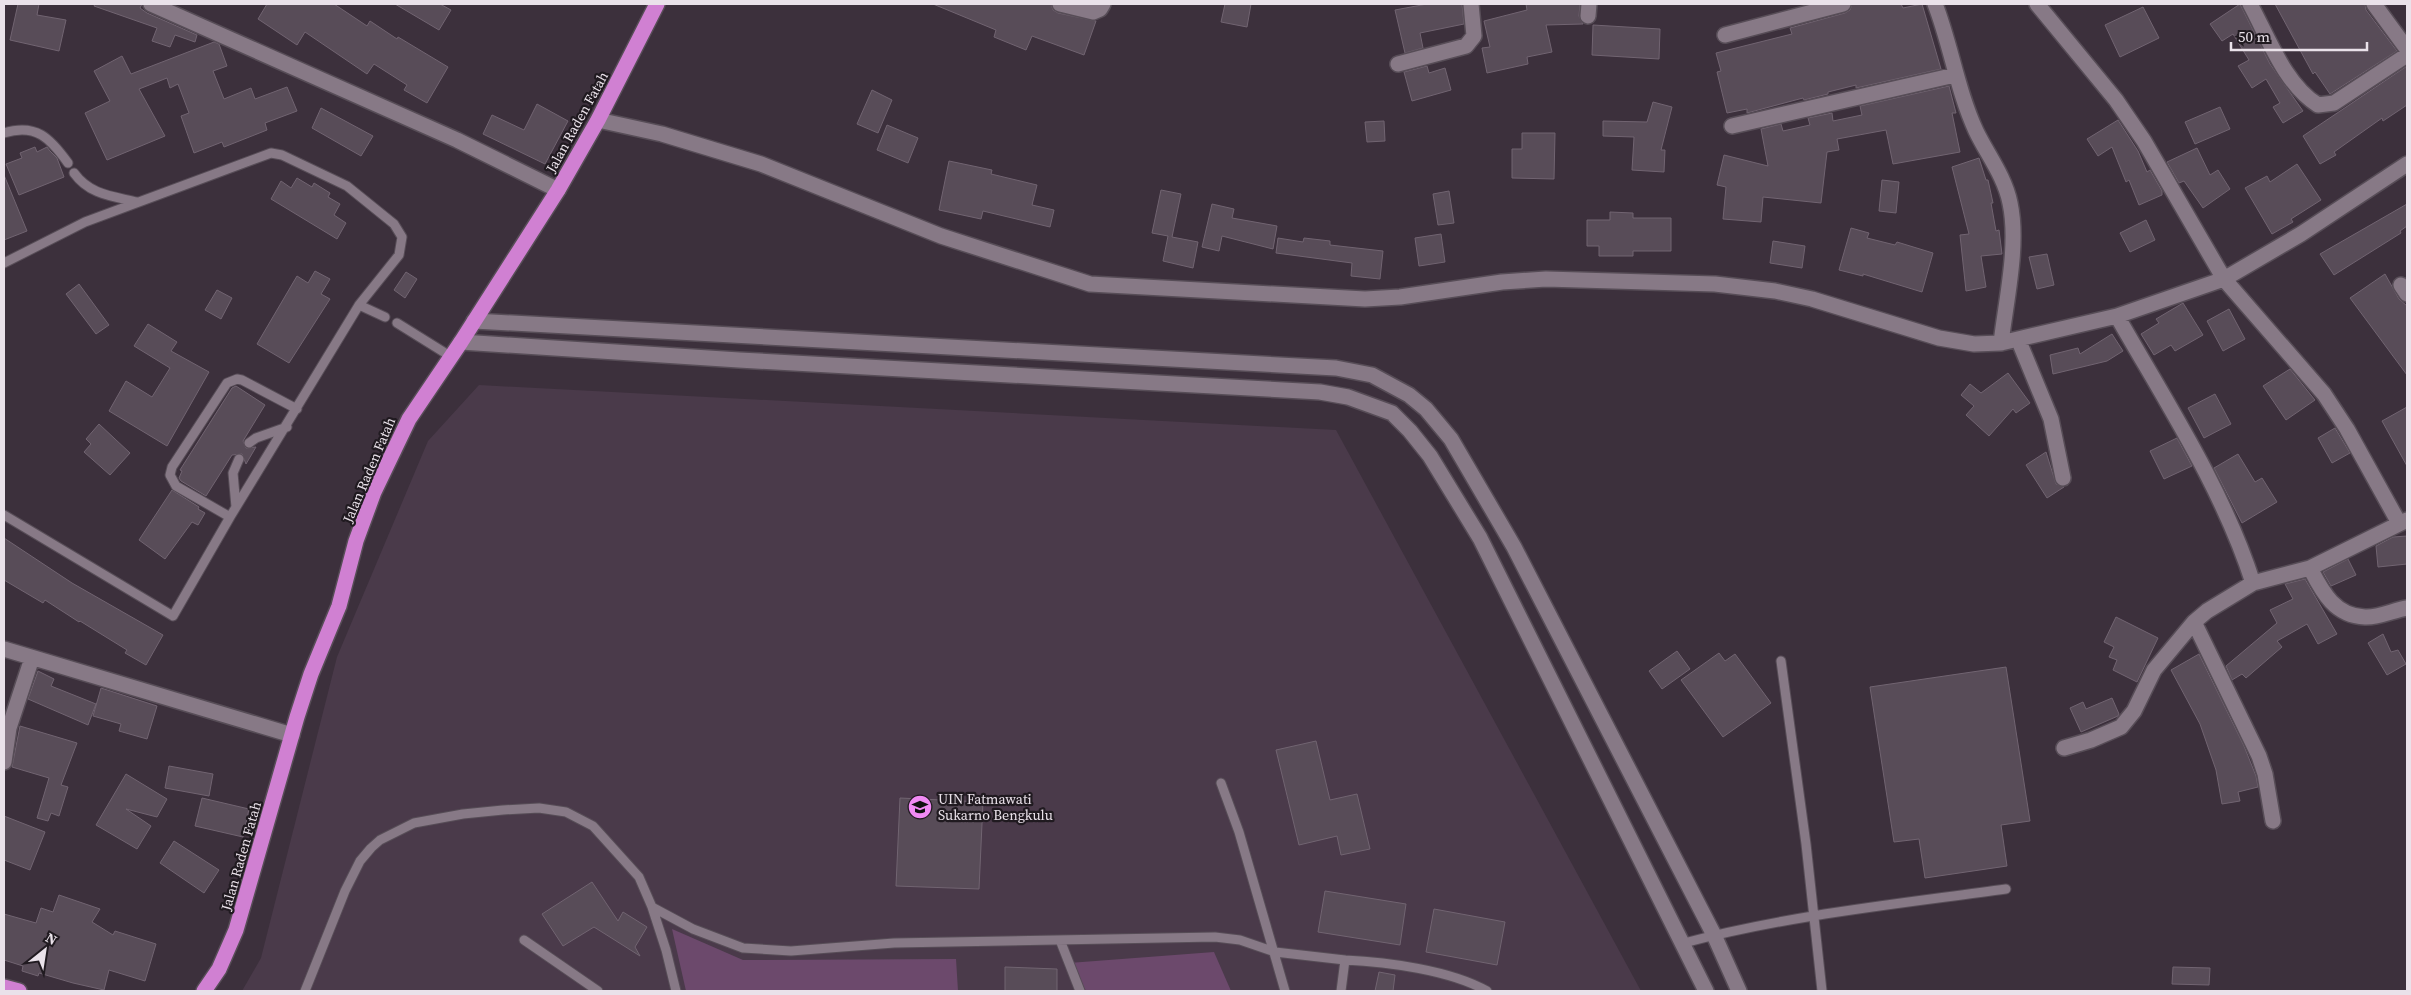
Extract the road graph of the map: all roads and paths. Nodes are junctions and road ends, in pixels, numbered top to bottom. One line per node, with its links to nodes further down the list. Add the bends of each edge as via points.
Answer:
1 (151, 4): 11 (street)
2 (657, 4): 17 (highway, Jalan Raden Fatah)
3 (1060, 4): 4 (street, via 1093,12)
4 (1103, 4)
5 (1471, 4): 15 (street, via 1474,36 1466,46)
6 (1843, 4): 12 (street)
7 (1935, 4): 16 (street)
8 (2037, 4): 26 (street, via 2116,100)
9 (2250, 4): 14 (street, via 2292,81 2306,98 2318,105 2334,103)
10 (2374, 4): 13 (street)
11 (174, 9): 23 (street)
12 (1725, 36)
13 (2407, 49)
14 (2407, 55)
15 (1398, 64)
16 (1955, 75): 18 (street); 35 (street, via 2010,203 2012,256)
17 (598, 120): 23 (highway, Jalan Raden Fatah); 35 (street, via 662,134 761,164 941,236 1090,284 1365,299 1546,279 1715,284 1812,299 1958,343)
18 (1732, 126)
19 (4, 133): 20 (lane, via 19,128 39,134 54,144)
20 (68, 163)
21 (2407, 164): 26 (street, via 2301,234)
22 (74, 173): 24 (lane, via 96,193)
23 (558, 190): 30 (highway, Jalan Raden Fatah)
24 (138, 202): 25 (lane, via 85,222); 27 (lane, via 271,153 282,155 347,186 394,224 402,237 399,255)
25 (4, 263)
26 (2224, 279): 28 (street); 46 (street, via 2324,394)
27 (359, 305): 29 (lane); 38 (lane)
28 (2118, 316): 33 (street); 48 (street, via 2202,466 2245,558)
29 (386, 317)
30 (474, 321): 32 (street); 34 (highway, Jalan Raden Fatah)
31 (397, 323): 37 (lane)
32 (581, 327): 36 (street); 63 (street, via 1336,368 1372,375 1390,383 1426,409 1452,439 1514,547)
33 (2018, 339): 35 (street); 42 (street, via 2051,419)
34 (461, 342): 36 (street); 37 (highway, Jalan Raden Fatah)
35 (2001, 343)
36 (578, 350): 66 (street, via 1320,392 1348,396 1392,413 1430,456 1480,538)
37 (450, 356): 55 (highway, Jalan Raden Fatah, via 408,419 374,492 356,541 339,606 311,674)
38 (297, 410): 39 (lane); 45 (lane, via 242,380 232,380 226,383 172,468 170,475 176,486)
39 (287, 427): 40 (lane); 43 (lane)
40 (249, 443)
41 (239, 459): 43 (lane, via 233,473)
42 (2063, 478)
43 (236, 508): 45 (lane)
44 (5, 515): 45 (lane, via 173,616)
45 (230, 517)
46 (2403, 521): 47 (street)
47 (2310, 568): 48 (street); 49 (street, via 2326,599 2344,611 2366,618)
48 (2253, 583): 50 (street)
49 (2407, 608)
50 (2194, 622): 56 (street, via 2154,670 2129,720 2091,740); 59 (street, via 2258,756 2265,774)
51 (4, 649): 52 (street)
52 (32, 658): 54 (street); 55 (street)
53 (1781, 661): 62 (lane)
54 (7, 727): 57 (street)
55 (292, 735): 71 (highway, Jalan Raden Fatah, via 236,930 219,969)
56 (2064, 748)
57 (4, 762)
58 (1221, 783): 67 (lane)
59 (2273, 821)
60 (2006, 889): 62 (lane)
61 (652, 907): 65 (lane, via 693,929 743,948 791,950 894,943); 72 (lane, via 639,877 615,849 593,826 566,812 540,808 503,810 414,823 380,840 360,861 344,891); 74 (lane)
62 (1813, 916): 63 (lane); 81 (lane)
63 (1714, 935): 66 (lane); 80 (street)
64 (524, 940): 73 (lane)
65 (1060, 940): 67 (lane, via 1216,937 1240,940); 75 (lane)
66 (1684, 943): 79 (street)
67 (1275, 952): 68 (lane); 76 (lane)
68 (1345, 960): 77 (lane); 78 (lane, via 1448,975)
69 (4, 986): 70 (highway)
70 (19, 991)
71 (204, 991)
72 (305, 991)
73 (598, 991)
74 (676, 991)
75 (1080, 991)
76 (1285, 991)
77 (1341, 991)
78 (1487, 991)
79 (1706, 991)
80 (1739, 991)
81 (1822, 991)

